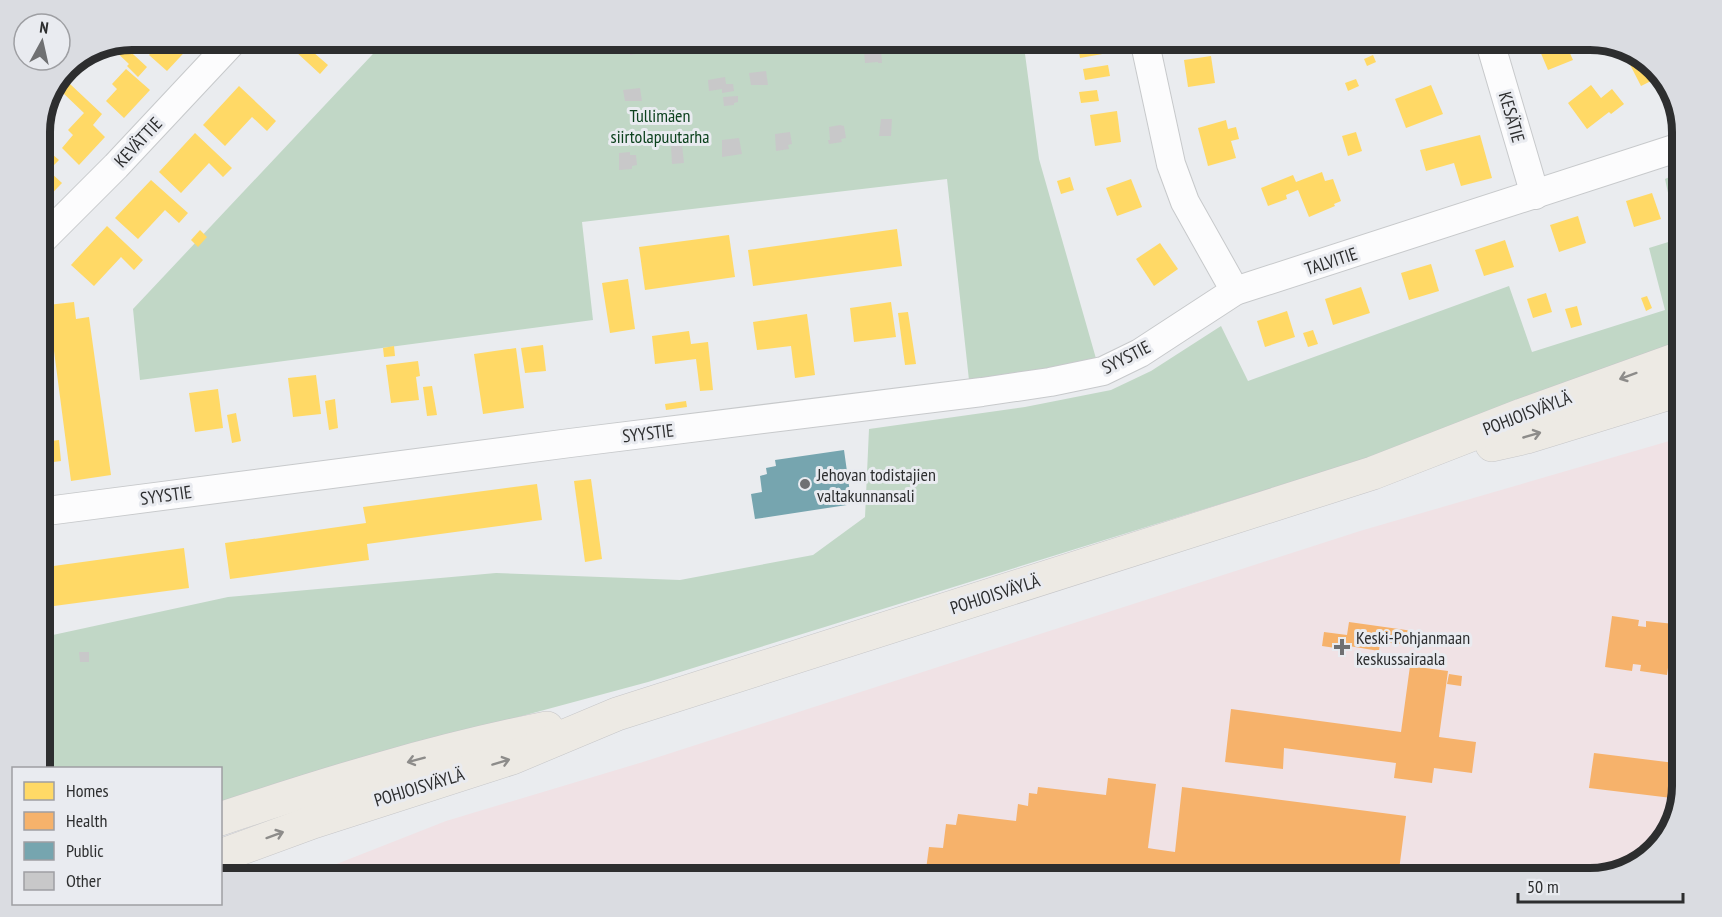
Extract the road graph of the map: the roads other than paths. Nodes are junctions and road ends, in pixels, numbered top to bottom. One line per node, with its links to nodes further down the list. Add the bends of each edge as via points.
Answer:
1 (226, 49): 6 (street, KEVÄTTIE)
2 (1146, 49): 7 (street, via 1172,164 1185,202)
3 (1492, 49): 5 (street, KESÄTIE)
4 (1672, 150): 5 (street, TALVITIE)
5 (1535, 195): 7 (street, TALVITIE)
6 (50, 232)
7 (1235, 291): 11 (street, SYYSTIE, via 1140,353 1103,371 1050,382)
8 (1672, 361): 10 (main road, POHJOISVÄYLÄ, one-way to 10)
9 (1672, 392): 10 (main road, POHJOISVÄYLÄ, one-way to 9, via 1527,437)
10 (1373, 473): 12 (main road, POHJOISVÄYLÄ)
11 (50, 511)
12 (617, 714): 13 (main road, POHJOISVÄYLÄ, one-way to 13, via 479,743 315,787); 14 (main road, POHJOISVÄYLÄ, one-way to 12, via 512,758)
13 (222, 818)
14 (222, 855)

